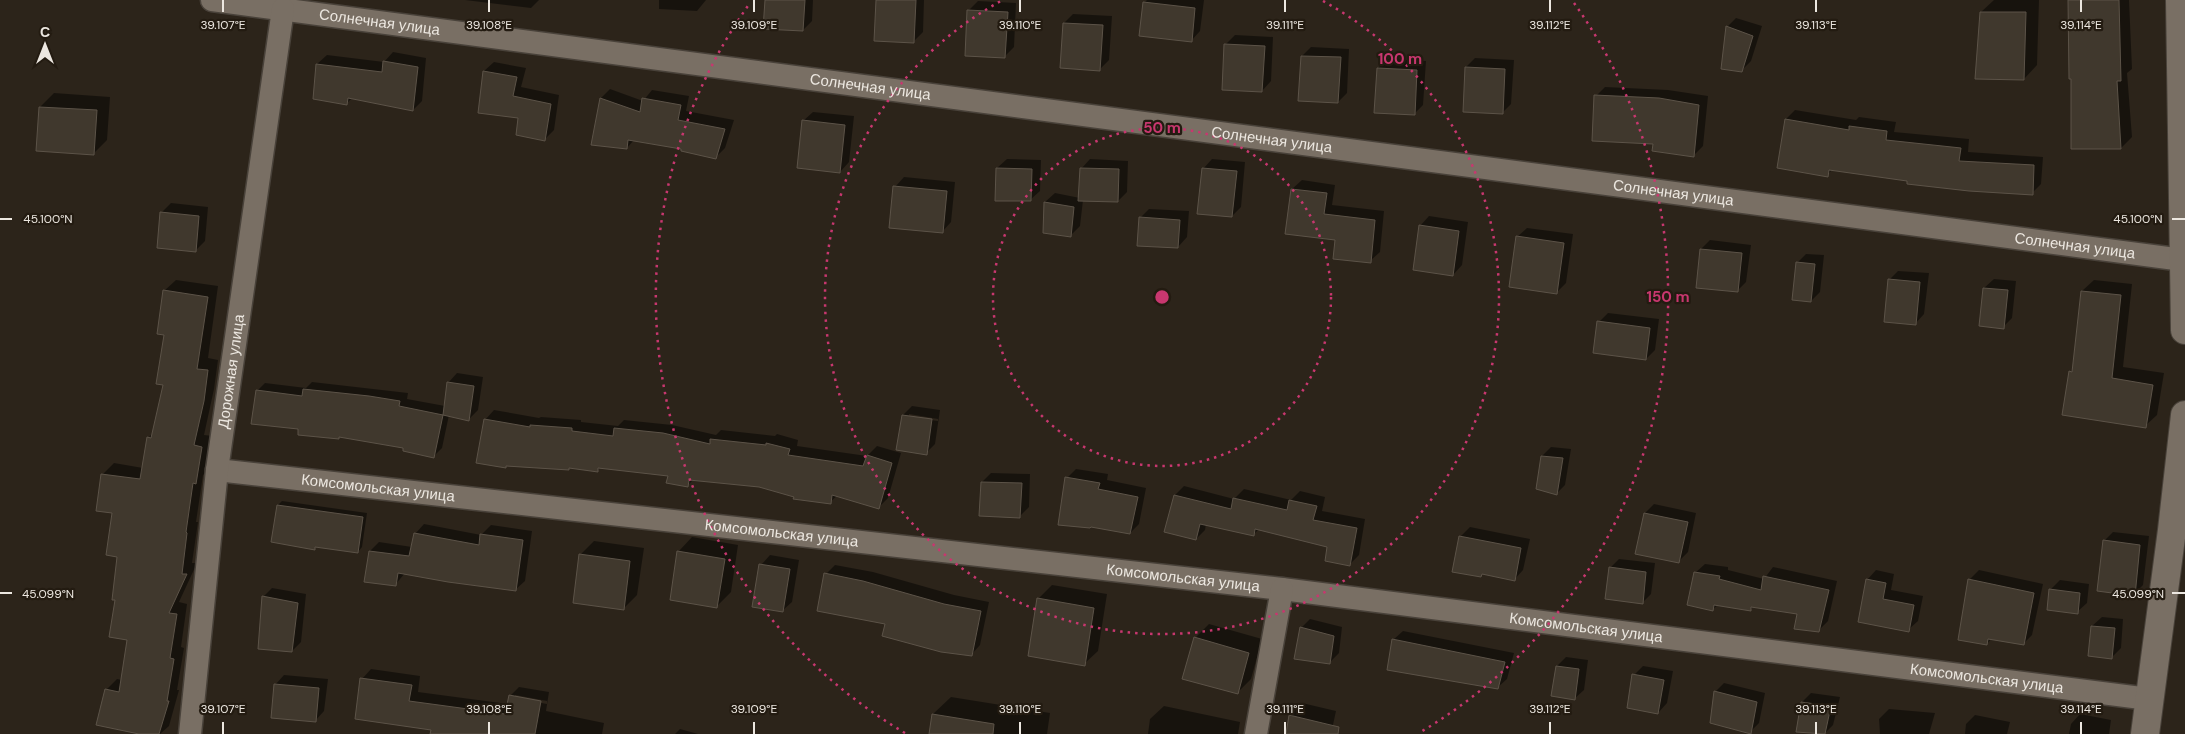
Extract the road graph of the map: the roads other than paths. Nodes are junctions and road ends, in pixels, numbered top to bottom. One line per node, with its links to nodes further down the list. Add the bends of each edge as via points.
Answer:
1 (212, 0): 3 (street, Солнечная улица)
2 (2180, 0): 4 (street)
3 (283, 10): 4 (street, Солнечная улица); 7 (street, Дорожная улица)
4 (2183, 260): 5 (street)
5 (2185, 330)
6 (2185, 416): 9 (street)
7 (217, 470): 8 (street, Комсомольская улица); 10 (street, Дорожная улица)
8 (1282, 589): 9 (street, Комсомольская улица); 11 (street)
9 (2149, 699): 12 (street)
10 (190, 734)
11 (1256, 734)
12 (2145, 734)

